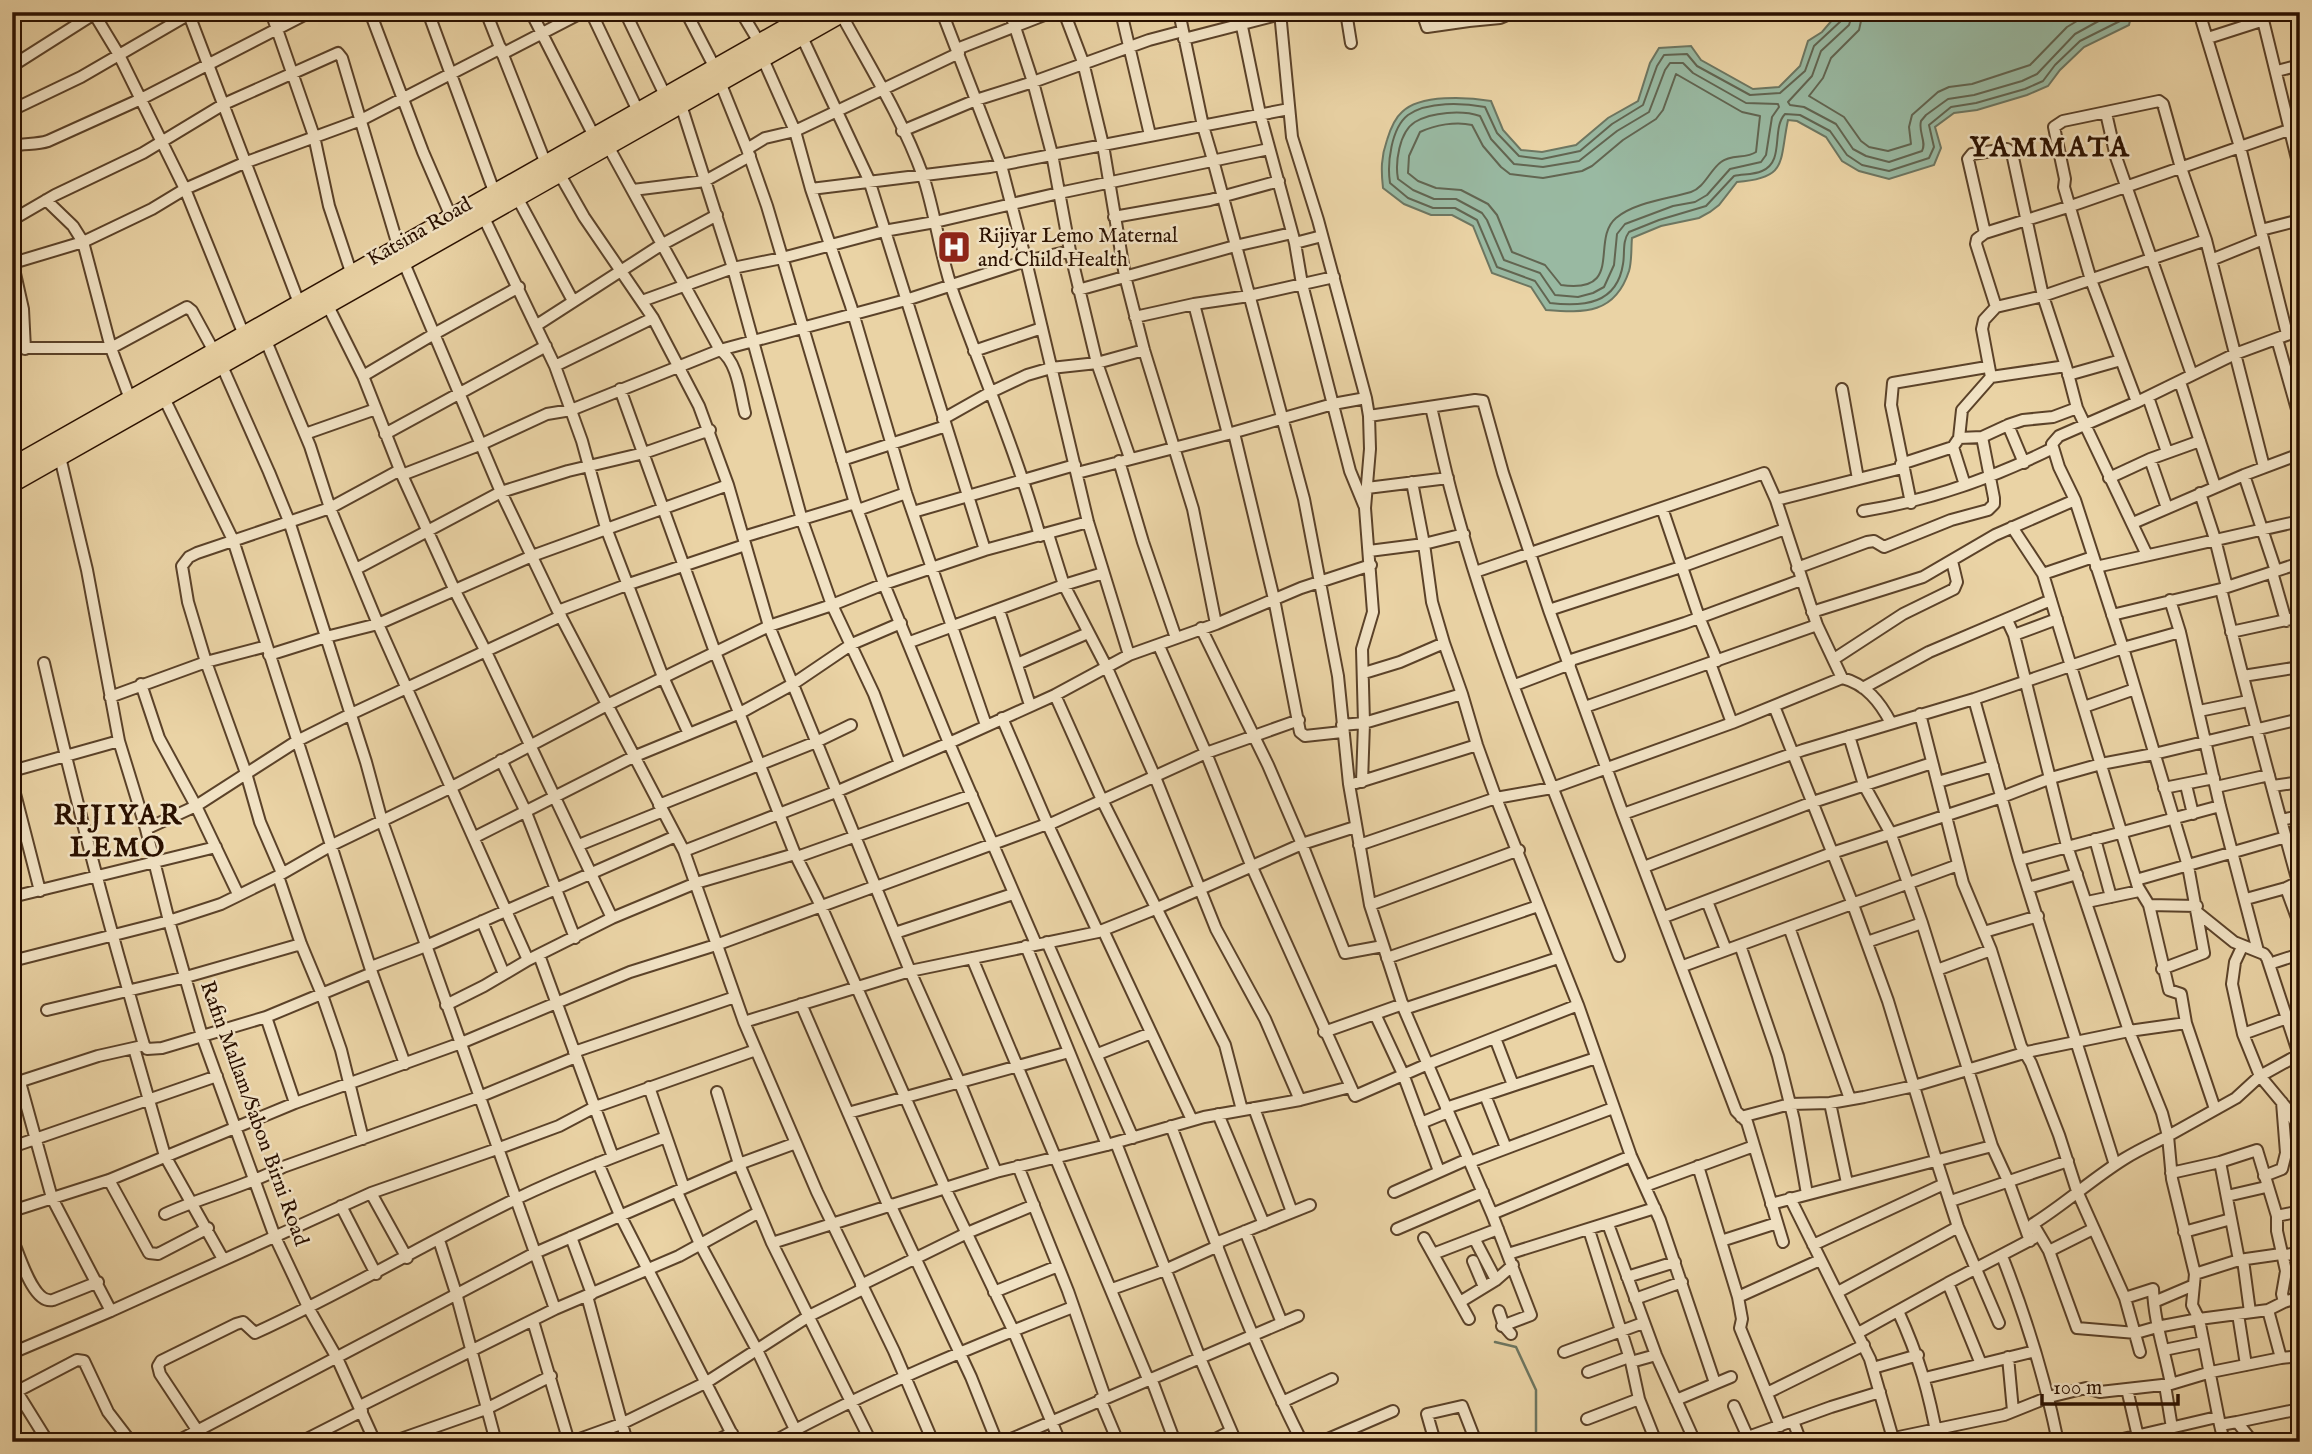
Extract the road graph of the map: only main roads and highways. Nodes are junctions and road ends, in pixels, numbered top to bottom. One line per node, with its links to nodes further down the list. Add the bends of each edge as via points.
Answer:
1 (843, 13): 2 (highway, Katsina Road)
2 (807, 22): 3 (highway, Katsina Road, via 759,42); 3 (highway, Katsina Road, via 763,59)
3 (717, 75): 4 (highway, Katsina Road, via 665,95 594,136); 4 (highway, Katsina Road, via 681,105 608,146)
4 (552, 169): 5 (highway, Katsina Road, via 495,194); 5 (highway, Katsina Road, via 518,199)
5 (402, 256): 6 (highway, Katsina Road, via 266,341); 6 (highway, Katsina Road, via 299,303 244,335)
6 (219, 359): 7 (highway, Katsina Road, via 130,399); 8 (highway, Katsina Road, via 164,398)
7 (12, 467)
8 (12, 484)

